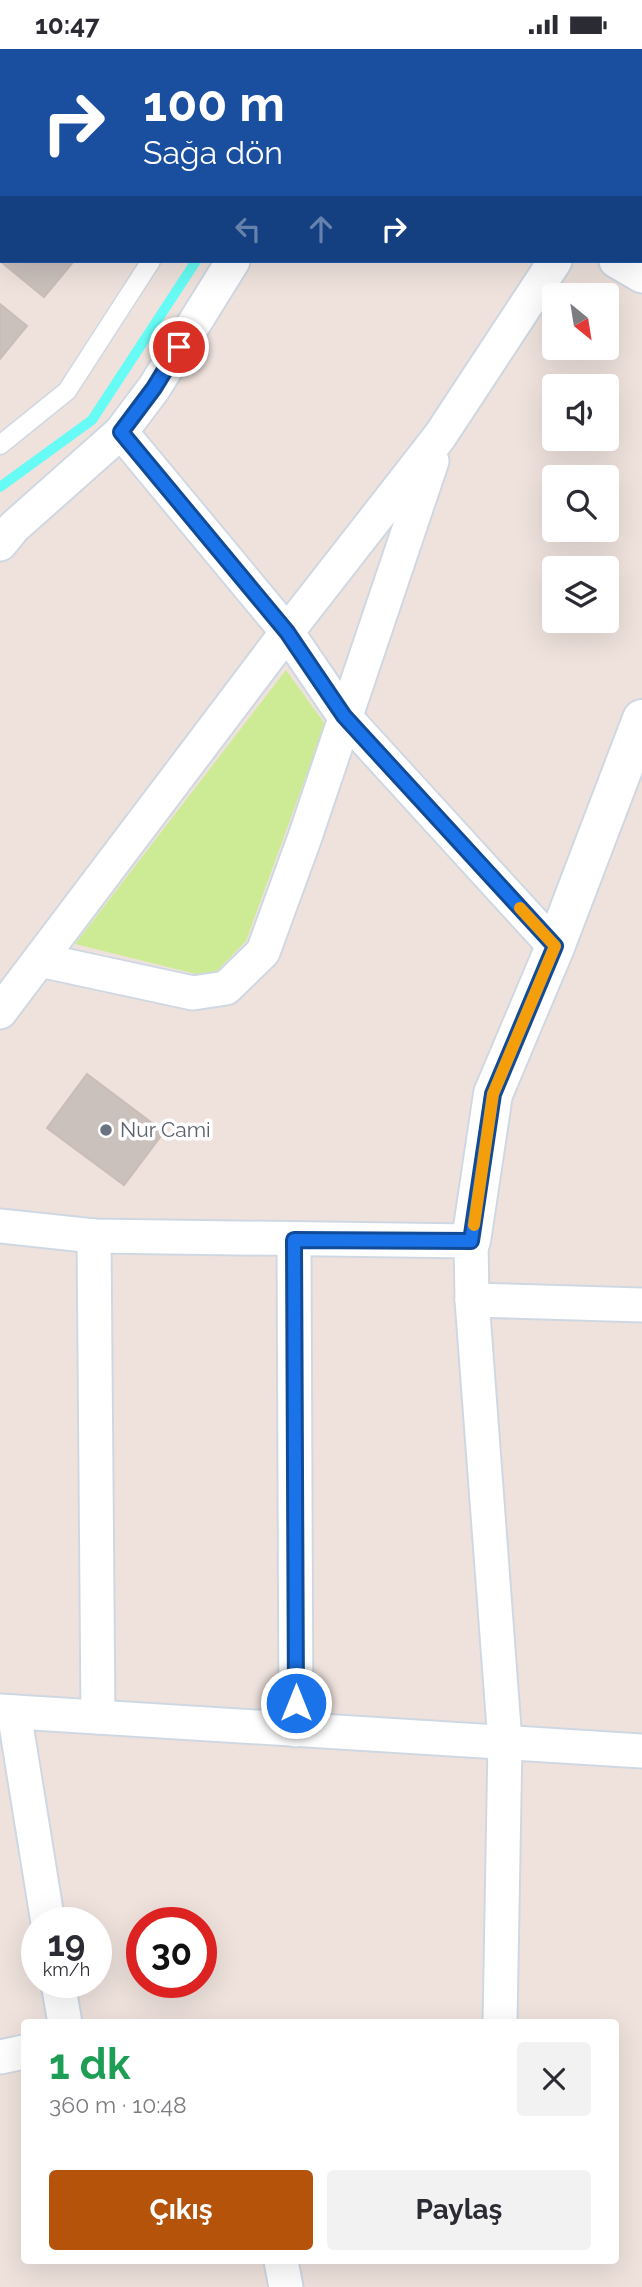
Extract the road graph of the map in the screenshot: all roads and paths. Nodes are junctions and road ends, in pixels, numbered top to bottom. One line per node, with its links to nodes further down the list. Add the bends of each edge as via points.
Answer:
1 (150, 263): 8 (lane, via 67,391)
2 (232, 263): 6 (street)
3 (554, 263): 7 (street)
4 (619, 263): 5 (street)
5 (642, 276)
6 (121, 432): 9 (street, via 13,527); 10 (street)
7 (440, 436): 10 (street); 11 (street)
8 (0, 445)
9 (0, 544)
10 (287, 632): 11 (street); 14 (street)
11 (344, 716): 13 (street); 14 (street, via 263,952 226,988 193,993)
12 (642, 719): 13 (street)
13 (555, 947): 19 (street, via 493,1094)
14 (40, 960): 15 (street)
15 (0, 1012)
16 (0, 1226): 17 (street)
17 (94, 1236): 18 (street); 23 (street)
18 (294, 1240): 19 (street); 24 (street)
19 (471, 1241): 20 (street)
20 (472, 1300): 21 (street); 25 (street)
21 (642, 1305)
22 (7, 1712): 23 (street); 27 (street)
23 (98, 1717): 24 (street)
24 (296, 1730): 25 (street)
25 (505, 1742): 26 (street); 30 (street)
26 (642, 1751)
27 (45, 1907)
28 (61, 1998): 29 (street)
29 (64, 2019)
30 (500, 2019)
31 (21, 2053): 32 (street)
32 (0, 2057)
33 (282, 2264): 34 (street)
34 (286, 2287)

